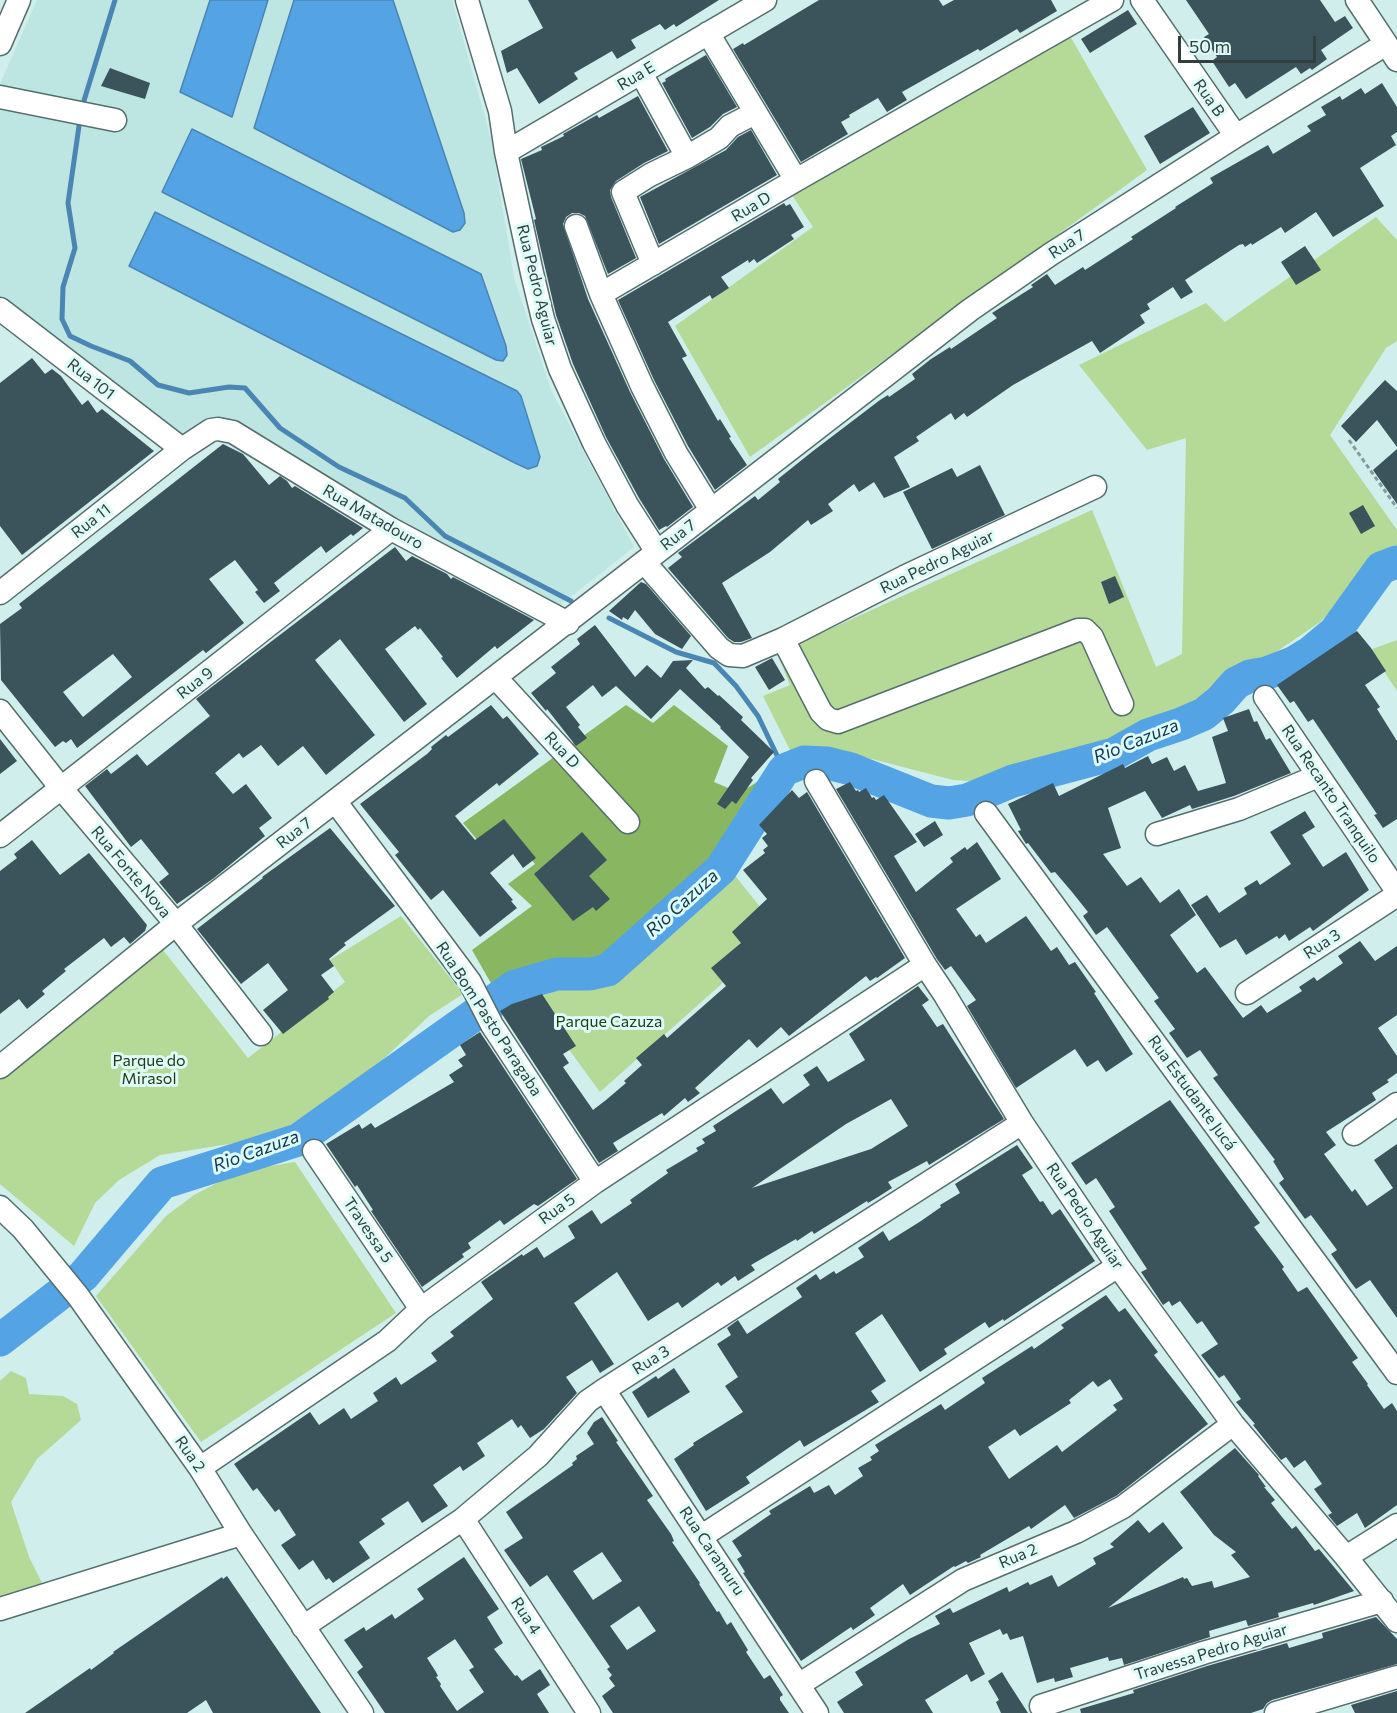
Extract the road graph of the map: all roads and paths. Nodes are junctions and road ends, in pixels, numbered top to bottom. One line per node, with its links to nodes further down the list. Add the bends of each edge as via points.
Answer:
1 (19, 0): 8 (street)
2 (467, 0): 15 (street, Rua Pedro Aguiar, via 500,111)
3 (765, 0): 7 (street, Rua E)
4 (1112, 0): 17 (street, Rua D)
5 (1142, 0): 14 (street, Rua B)
6 (1357, 0): 9 (street)
7 (708, 33): 10 (street, Rua E); 12 (street)
8 (0, 44)
9 (1391, 52): 14 (street, Rua 7)
10 (641, 73): 15 (street, Rua E); 16 (street)
11 (0, 97): 13 (street)
12 (755, 113): 16 (street); 17 (street)
13 (115, 120)
14 (1236, 136): 26 (street, Rua 7, via 970,310)
15 (506, 152): 28 (street, Rua Pedro Aguiar, via 543,318 560,369)
16 (687, 157): 19 (street, via 623,192)
17 (796, 180): 19 (street, Rua D)
18 (576, 226): 20 (street)
19 (653, 264): 20 (street, Rua D)
20 (601, 294): 26 (street, via 676,453)
21 (0, 309): 23 (street, Rua 101)
22 (1349, 440): 25 (path)
23 (182, 449): 27 (street, Rua Matadouro, via 210,430 233,432); 29 (street, Rua 11)
24 (1095, 487): 31 (street, Rua Pedro Aguiar)
25 (1397, 508)
26 (711, 510): 28 (street, Rua 7)
27 (391, 529): 30 (street, Rua Matadouro); 38 (street, Rua 9)
28 (651, 558): 30 (street, Rua 7); 31 (street, Rua Pedro Aguiar, via 719,648 729,655 743,656)
29 (4, 583)
30 (568, 623): 32 (street, Rua 7)
31 (783, 639): 34 (street, via 821,712 838,722 1078,630 1085,630 1092,637)
32 (496, 678): 39 (street, Rua 7); 41 (street, Rua D)
33 (1265, 697): 36 (street, Rua Recanto Tranquilo)
34 (1122, 704)
35 (0, 711): 38 (street, Rua Fonte Nova)
36 (1318, 776): 42 (street, via 1239,809); 44 (street, Rua Recanto Tranquilo)
37 (816, 781): 46 (street, Rua Pedro Aguiar)
38 (61, 788): 43 (street, Rua 9); 45 (street, Rua Fonte Nova)
39 (335, 801): 45 (street, Rua 7); 54 (street, Rua Bom Pasto Paragaba, via 470,982 492,1025)
40 (986, 813): 58 (street, Rua Estudante Jucá)
41 (628, 822)
42 (1157, 834)
43 (0, 836)
44 (1397, 893): 47 (street, Rua 3)
45 (176, 924): 48 (street, Rua Fonte Nova); 49 (street, Rua 7)
46 (925, 965): 51 (street, Rua Pedro Aguiar); 54 (street, Rua 5)
47 (1247, 993)
48 (261, 1034)
49 (0, 1067)
50 (1397, 1104): 52 (street)
51 (1022, 1123): 56 (street, Rua Pedro Aguiar); 59 (street, Rua 3)
52 (1354, 1134)
53 (314, 1151): 57 (street, Travessa 5)
54 (595, 1182): 57 (street, Rua 5)
55 (0, 1207): 61 (street, Rua 2, via 78,1296)
56 (1118, 1266): 60 (street, Rua Pedro Aguiar); 65 (street)
57 (421, 1309): 61 (street, Rua 5, via 387,1341)
58 (1397, 1373)
59 (604, 1389): 62 (street, Rua 3, via 538,1456); 65 (street, Rua Caramuru)
60 (1233, 1424): 66 (street, Rua Pedro Aguiar); 72 (street, Rua 2, via 1123,1507 1076,1532 963,1580)
61 (200, 1468): 64 (street, Rua 2)
62 (463, 1519): 70 (street, Rua 3); 76 (street, Rua 4)
63 (1397, 1525): 66 (street)
64 (241, 1534): 68 (street); 70 (street, Rua 2)
65 (702, 1536): 72 (street, Rua Caramuru)
66 (1346, 1557): 67 (street, Rua Pedro Aguiar)
67 (1382, 1601): 69 (street, Rua Pedro Aguiar); 74 (street, Travessa Pedro Aguiar)
68 (0, 1610)
69 (1397, 1621)
70 (303, 1627): 75 (street, Rua 2)
71 (1397, 1677): 73 (street)
72 (800, 1684): 77 (street, Rua Caramuru)
73 (1336, 1705): 78 (street)
74 (1041, 1706)
75 (362, 1713)
76 (589, 1713)
77 (817, 1713)
78 (1276, 1713)

